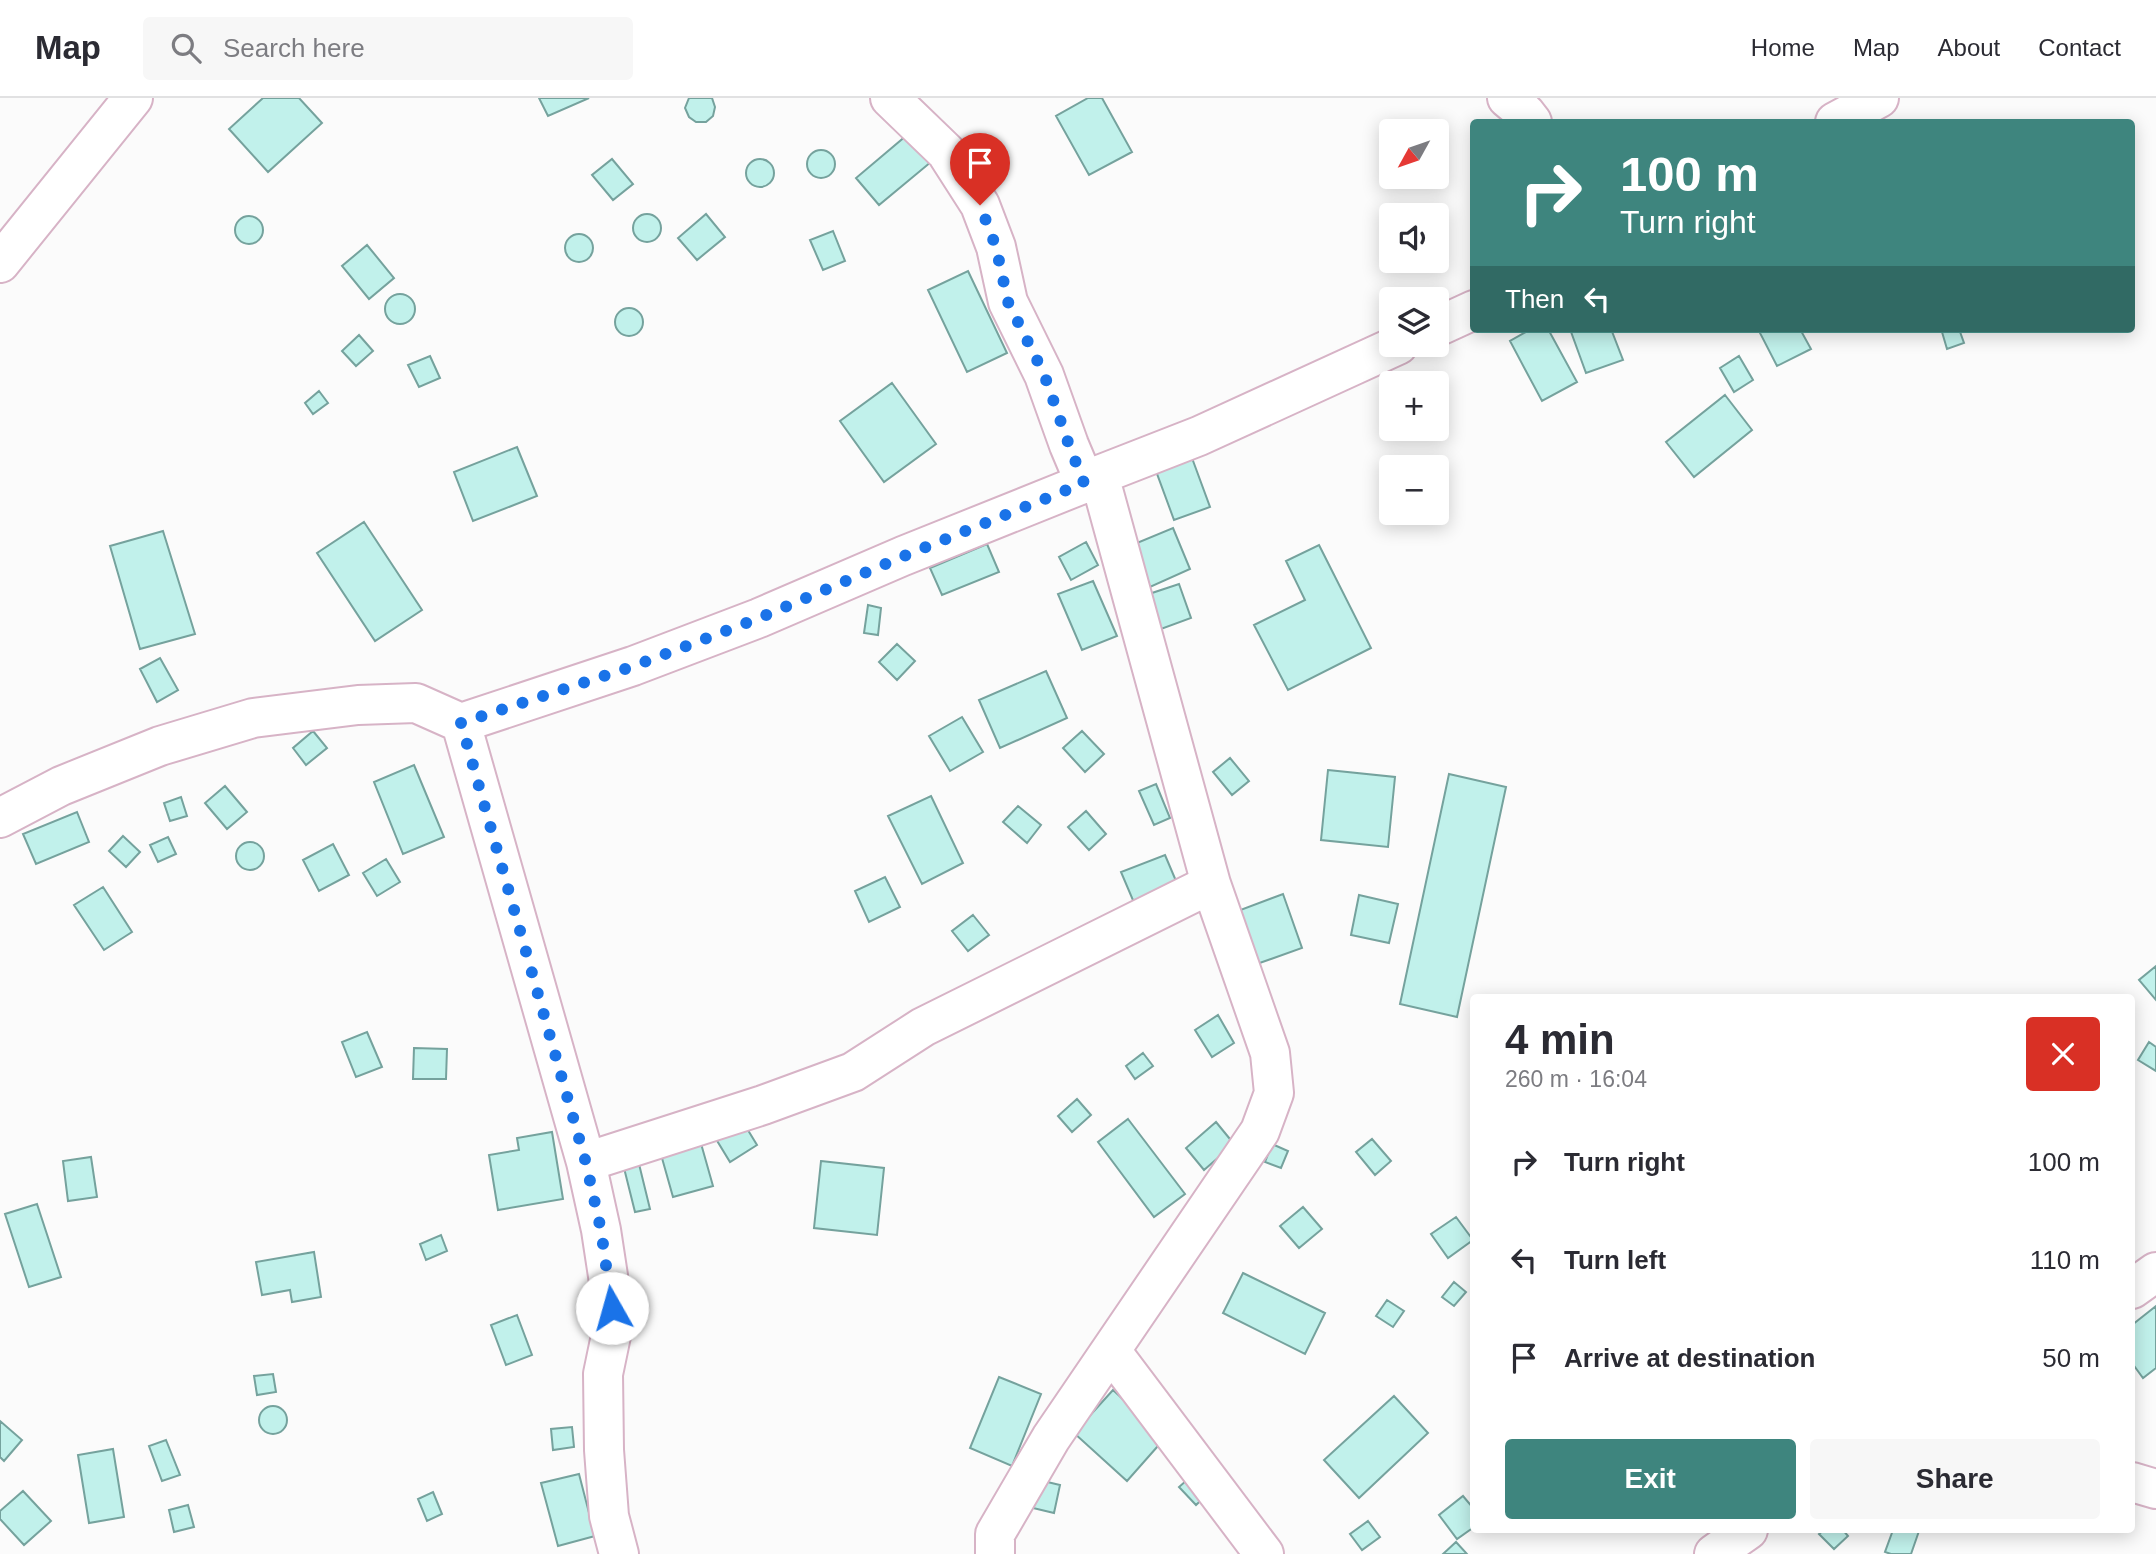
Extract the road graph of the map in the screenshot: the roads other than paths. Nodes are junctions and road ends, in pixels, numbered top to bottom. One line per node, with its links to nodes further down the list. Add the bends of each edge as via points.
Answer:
1 (132, 98): 7 (street)
2 (890, 98): 11 (street, via 946,152 980,205 996,247 1008,302 1044,374 1069,445)
3 (1507, 98): 5 (street)
4 (1879, 98): 6 (street)
5 (1530, 119)
6 (1840, 119)
7 (0, 264)
8 (1470, 312): 9 (street)
9 (1449, 321)
10 (1379, 354): 11 (street)
11 (1092, 479): 12 (street, via 759,618 634,666); 14 (street)
12 (461, 723): 13 (street, via 416,703 253,718 160,746 61,786); 15 (street)
13 (0, 818)
14 (1211, 884): 15 (street, via 923,1027 853,1072); 18 (street, via 1270,1053 1274,1093 1260,1131)
15 (586, 1163): 22 (street, via 614,1326 603,1374 604,1450 609,1516)
16 (2156, 1272): 17 (street)
17 (2135, 1287)
18 (1111, 1351): 23 (street, via 1016,1496 995,1534); 24 (street)
19 (2135, 1483): 20 (street)
20 (2156, 1489)
21 (1744, 1533): 25 (street)
22 (619, 1554)
23 (995, 1554)
24 (1264, 1554)
25 (1714, 1554)

